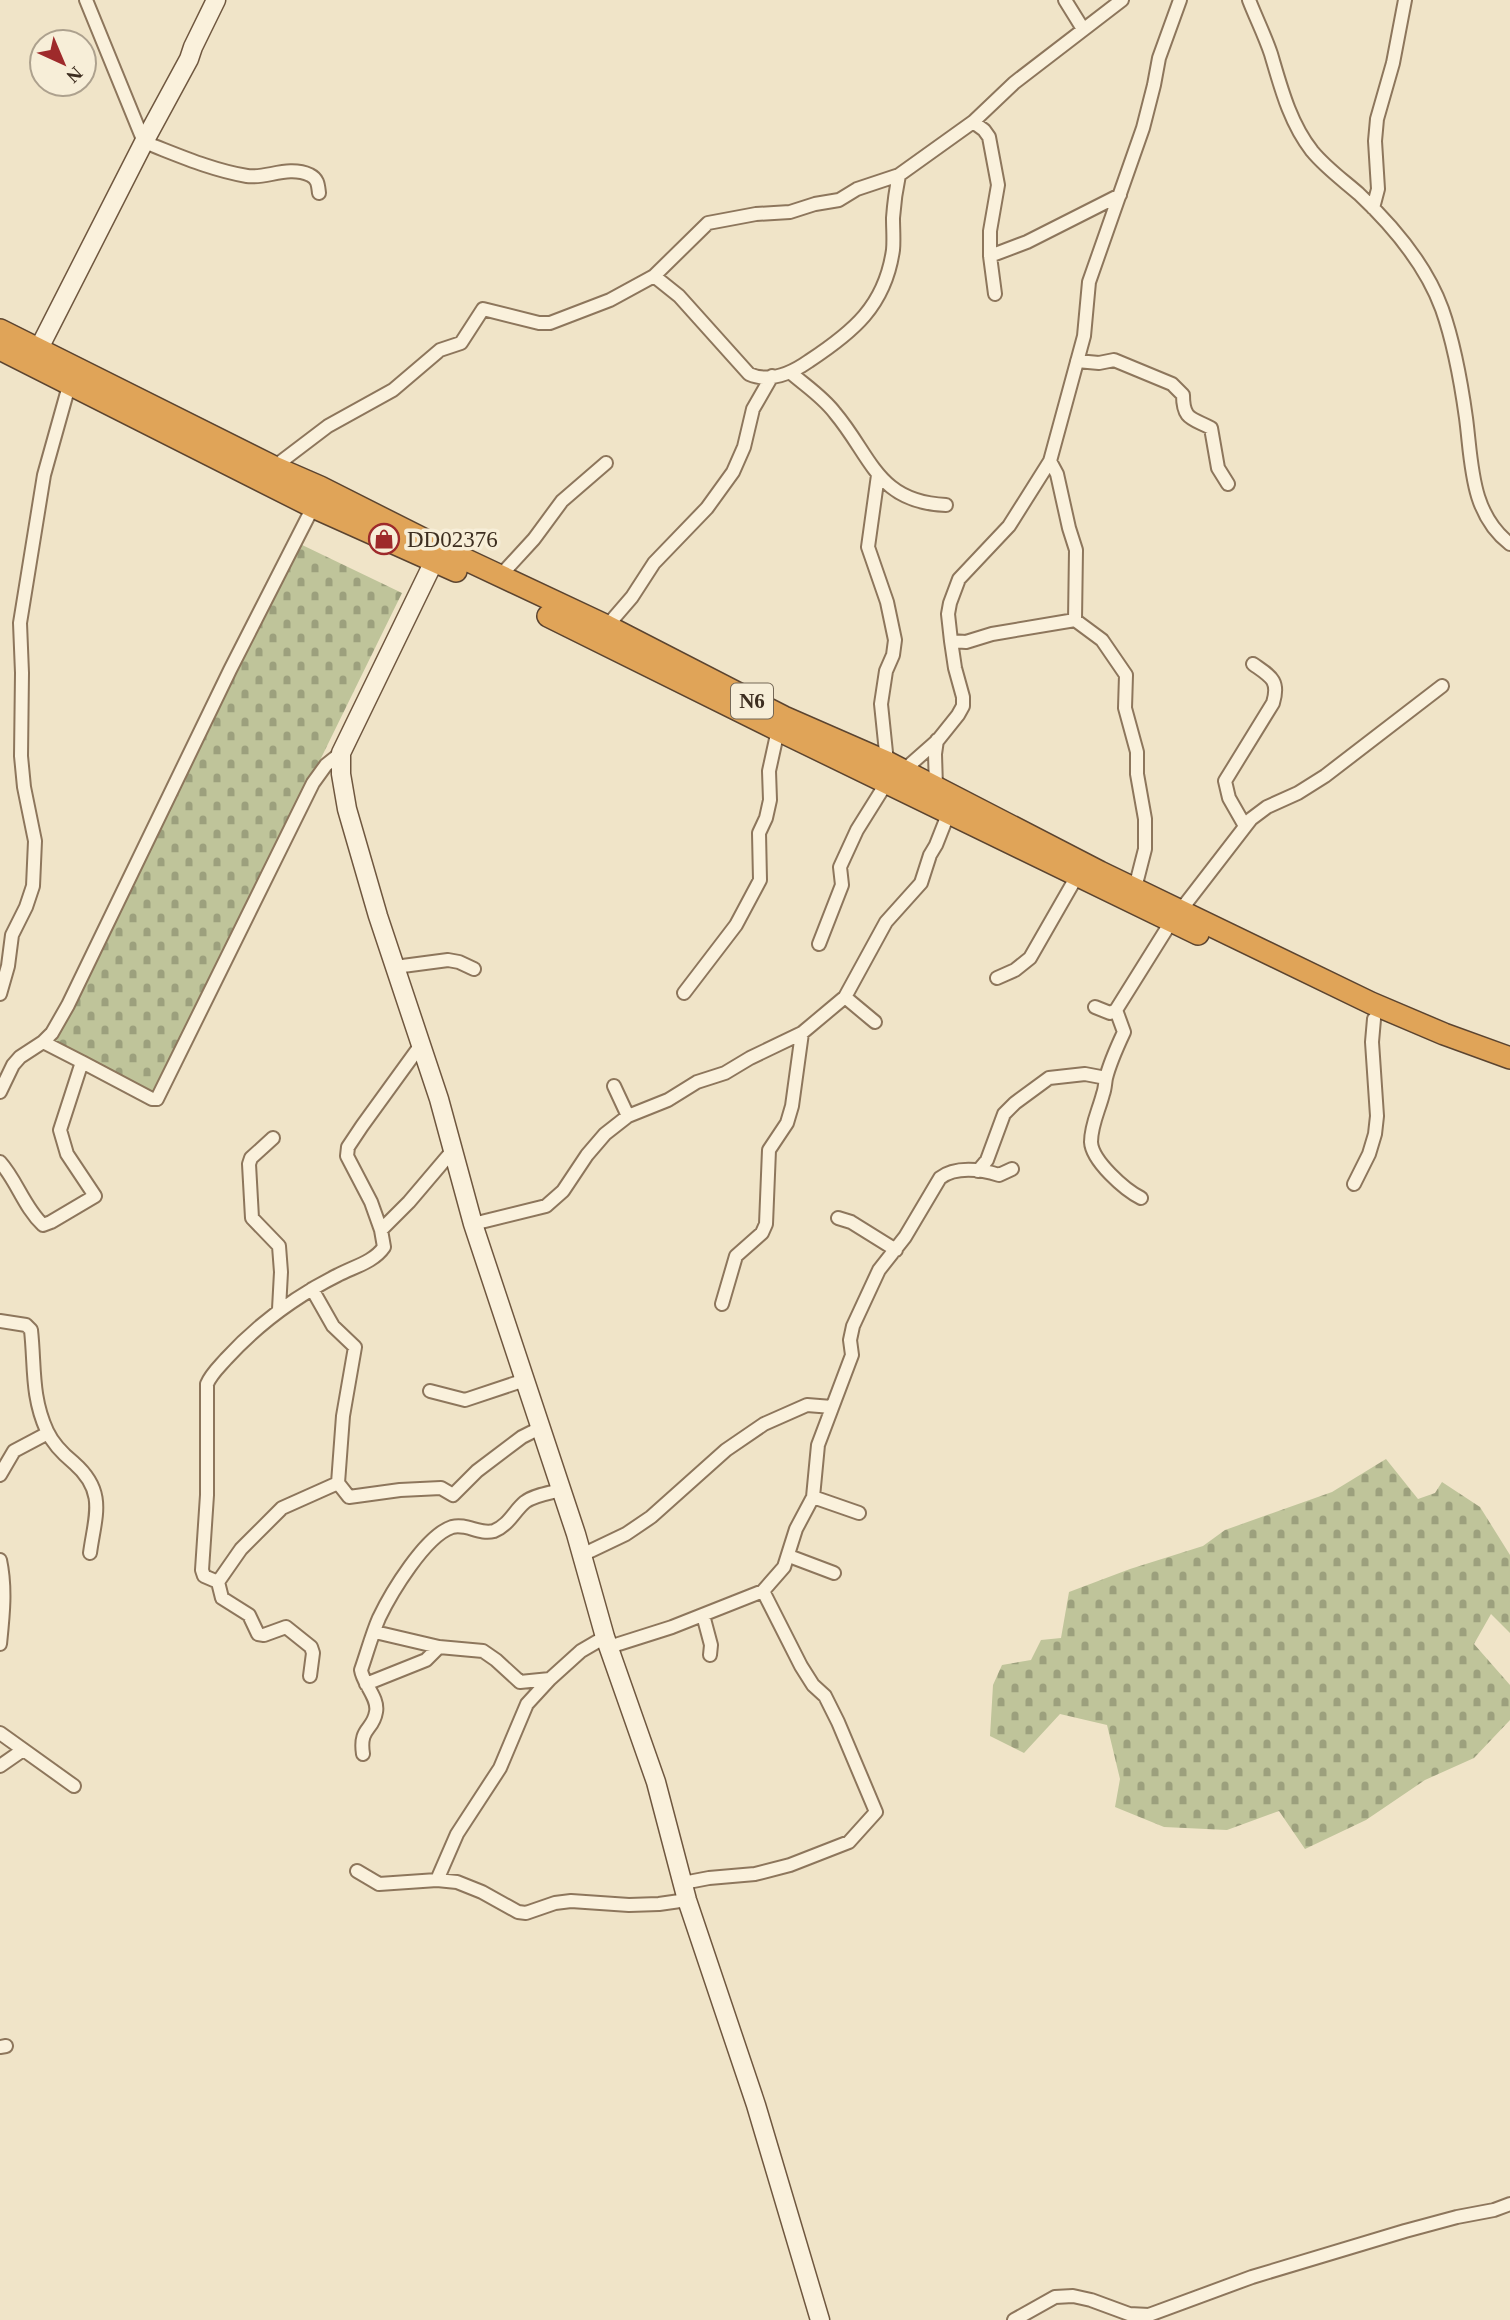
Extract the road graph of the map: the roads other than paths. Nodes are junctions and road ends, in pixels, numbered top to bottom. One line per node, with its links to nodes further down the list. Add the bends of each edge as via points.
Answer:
1 (86, 0): 10 (street)
2 (216, 0): 10 (street)
3 (1065, 0): 8 (street)
4 (1122, 0): 8 (street)
5 (1180, 0): 13 (street)
6 (1249, 0): 14 (street, via 1287,107 1310,149)
7 (1405, 0): 14 (street, via 1377,119 1378,189)
8 (1083, 29): 9 (street)
9 (973, 122): 11 (street); 15 (street, via 989,137 998,185)
10 (144, 142): 12 (street, via 248,176 300,172 317,181); 20 (street)
11 (899, 175): 16 (street, via 839,200 708,223); 22 (street, via 894,246 885,286 862,321)
12 (319, 193)
13 (1120, 195): 15 (street); 21 (street, via 1089,282)
14 (1373, 208): 32 (street, via 1425,270 1442,310 1457,366 1476,492 1489,521)
15 (990, 256): 17 (street)
16 (654, 276): 23 (street, via 679,296 749,374); 27 (street, via 610,300 551,323 483,309 461,343 440,350 393,390 328,426)
17 (995, 294)
18 (0, 330): 20 (highway, N6)
19 (0, 349): 20 (highway, N6)
20 (35, 356): 24 (highway, N6); 27 (highway, N6)
21 (1077, 361): 25 (street); 29 (street, via 1114,360 1171,384 1182,395 1187,418 1212,428 1218,468)
22 (791, 373): 23 (street); 28 (street, via 832,408)
23 (772, 376): 36 (street, via 753,409 744,447 727,481 654,563)
24 (70, 382): 31 (highway, N6); 55 (street, via 44,475 20,623 21,756 35,841 33,886 12,935)
25 (1050, 461): 35 (street, via 1076,550); 37 (street, via 1009,526 959,579 948,614)
26 (606, 463): 34 (street, via 562,501)
27 (274, 467): 33 (highway, N6, via 320,487)
28 (878, 475): 30 (street, via 907,498 925,505); 43 (street, via 868,548 895,640 881,704)
29 (1228, 484)
30 (946, 505)
31 (313, 507): 33 (highway, N6); 62 (street, via 68,1005)
32 (1510, 544)
33 (438, 555): 34 (highway, N6); 40 (highway, N6); 42 (street)
34 (500, 576): 36 (highway, N6)
35 (1076, 620): 37 (street); 48 (street, via 1102,640 1126,675 1125,708 1137,752 1145,819 1145,849)
36 (607, 626): 43 (highway, N6)
37 (951, 641): 41 (street, via 963,706)
38 (1253, 664): 46 (street, via 1271,678 1277,692 1225,781)
39 (1442, 686): 46 (street, via 1325,776 1267,807)
40 (778, 730): 43 (highway, N6); 54 (street, via 769,771 770,800 758,833 760,880 736,925)
41 (937, 740): 43 (street); 44 (street)
42 (341, 753): 51 (street, via 347,810); 65 (street, via 313,783 157,1099)
43 (892, 771): 44 (highway, N6); 45 (highway, N6); 50 (street, via 839,867 842,885)
44 (936, 787): 48 (highway, N6)
45 (949, 812): 47 (highway, N6); 56 (street, via 921,883 886,922)
46 (1245, 826): 49 (street)
47 (1077, 876): 49 (highway, N6); 53 (street, via 1030,958)
48 (1135, 888): 49 (highway, N6)
49 (1175, 917): 58 (street); 59 (highway, N6); 64 (highway, N6)
50 (819, 944)
51 (395, 967): 52 (street, via 448,960); 63 (street)
52 (474, 969)
53 (997, 978)
54 (684, 993)
55 (0, 994)
56 (845, 997): 60 (street); 61 (street)
57 (1095, 1007): 58 (street, via 1110,1013)
58 (1116, 1010): 67 (street, via 1124,1032)
59 (1374, 1019): 66 (highway, N6); 76 (street, via 1375,1134)
60 (875, 1022)
61 (802, 1033): 70 (street); 83 (street, via 788,1123 769,1150 766,1224 736,1256)
62 (43, 1042): 65 (street); 69 (street, via 20,1057)
63 (420, 1046): 72 (street); 80 (street, via 346,1156)
64 (1510, 1058)
65 (82, 1062): 73 (street, via 60,1130 67,1154 95,1196 43,1225)
66 (1510, 1072)
67 (1106, 1078): 75 (street, via 1085,1074 1049,1078 1015,1102 1004,1115 987,1160); 77 (street, via 1095,1115 1092,1148 1108,1171)
68 (614, 1086): 70 (street)
69 (0, 1092)
70 (628, 1116): 79 (street, via 605,1134 563,1191 546,1206)
71 (273, 1138): 84 (street, via 249,1164 252,1218 279,1247)
72 (454, 1149): 79 (street); 80 (street)
73 (0, 1162)
74 (1012, 1169): 75 (street, via 999,1175)
75 (978, 1171): 81 (street, via 948,1172 940,1178)
76 (1354, 1184)
77 (1141, 1198)
78 (838, 1218): 81 (street)
79 (473, 1224): 86 (street)
80 (381, 1230): 82 (street, via 381,1252)
81 (895, 1250): 88 (street, via 879,1270 853,1326 852,1355)
82 (313, 1289): 84 (street); 92 (street, via 333,1326 355,1347)
83 (722, 1304)
84 (279, 1309): 101 (street, via 237,1346 207,1384 202,1573)
85 (0, 1321): 90 (street, via 31,1330 34,1398)
86 (525, 1380): 87 (street, via 465,1400); 89 (street)
87 (430, 1391)
88 (832, 1407): 94 (street, via 818,1446); 97 (street, via 807,1405 764,1424 726,1450 651,1517)
89 (540, 1428): 92 (street, via 477,1471 453,1494 440,1488 349,1497); 93 (street)
90 (48, 1433): 91 (street, via 15,1451); 96 (street, via 62,1454 90,1479 97,1495)
91 (0, 1475)
92 (338, 1483): 101 (street, via 282,1508 241,1549)
93 (561, 1490): 97 (street); 104 (street, via 526,1502 492,1531 462,1525 440,1532 398,1584)
94 (813, 1497): 95 (street); 98 (street, via 796,1529)
95 (859, 1513)
96 (90, 1553)
97 (582, 1555): 105 (street)
98 (789, 1556): 100 (street); 102 (street)
99 (0, 1560): 106 (street, via 4,1579)
100 (834, 1573)
101 (218, 1582): 109 (street, via 222,1598 249,1615 258,1634 286,1627 311,1647)
102 (762, 1591): 103 (street); 119 (street, via 800,1667 825,1696 876,1812 849,1842 755,1874 709,1878)
103 (703, 1615): 105 (street); 108 (street)
104 (375, 1632): 107 (street); 111 (street, via 361,1670)
105 (607, 1642): 110 (street, via 581,1651); 119 (street, via 656,1782)
106 (0, 1644)
107 (439, 1647): 110 (street, via 483,1651 520,1682); 111 (street, via 426,1660)
108 (710, 1655)
109 (310, 1676)
110 (550, 1679): 118 (street, via 527,1704 500,1768 457,1834)
111 (366, 1684): 114 (street, via 377,1709 363,1732)
112 (0, 1733): 113 (street)
113 (23, 1750): 115 (street); 116 (street)
114 (363, 1754)
115 (0, 1766)
116 (74, 1786)
117 (357, 1871): 118 (street, via 379,1884)
118 (437, 1880): 119 (street, via 470,1886 526,1913 571,1901 659,1904)
119 (685, 1892): 121 (street, via 756,2105)
120 (1510, 2204): 122 (street, via 1264,2274 1149,2315 1129,2314 1091,2300 1055,2297)
121 (820, 2320)
122 (1014, 2320)

